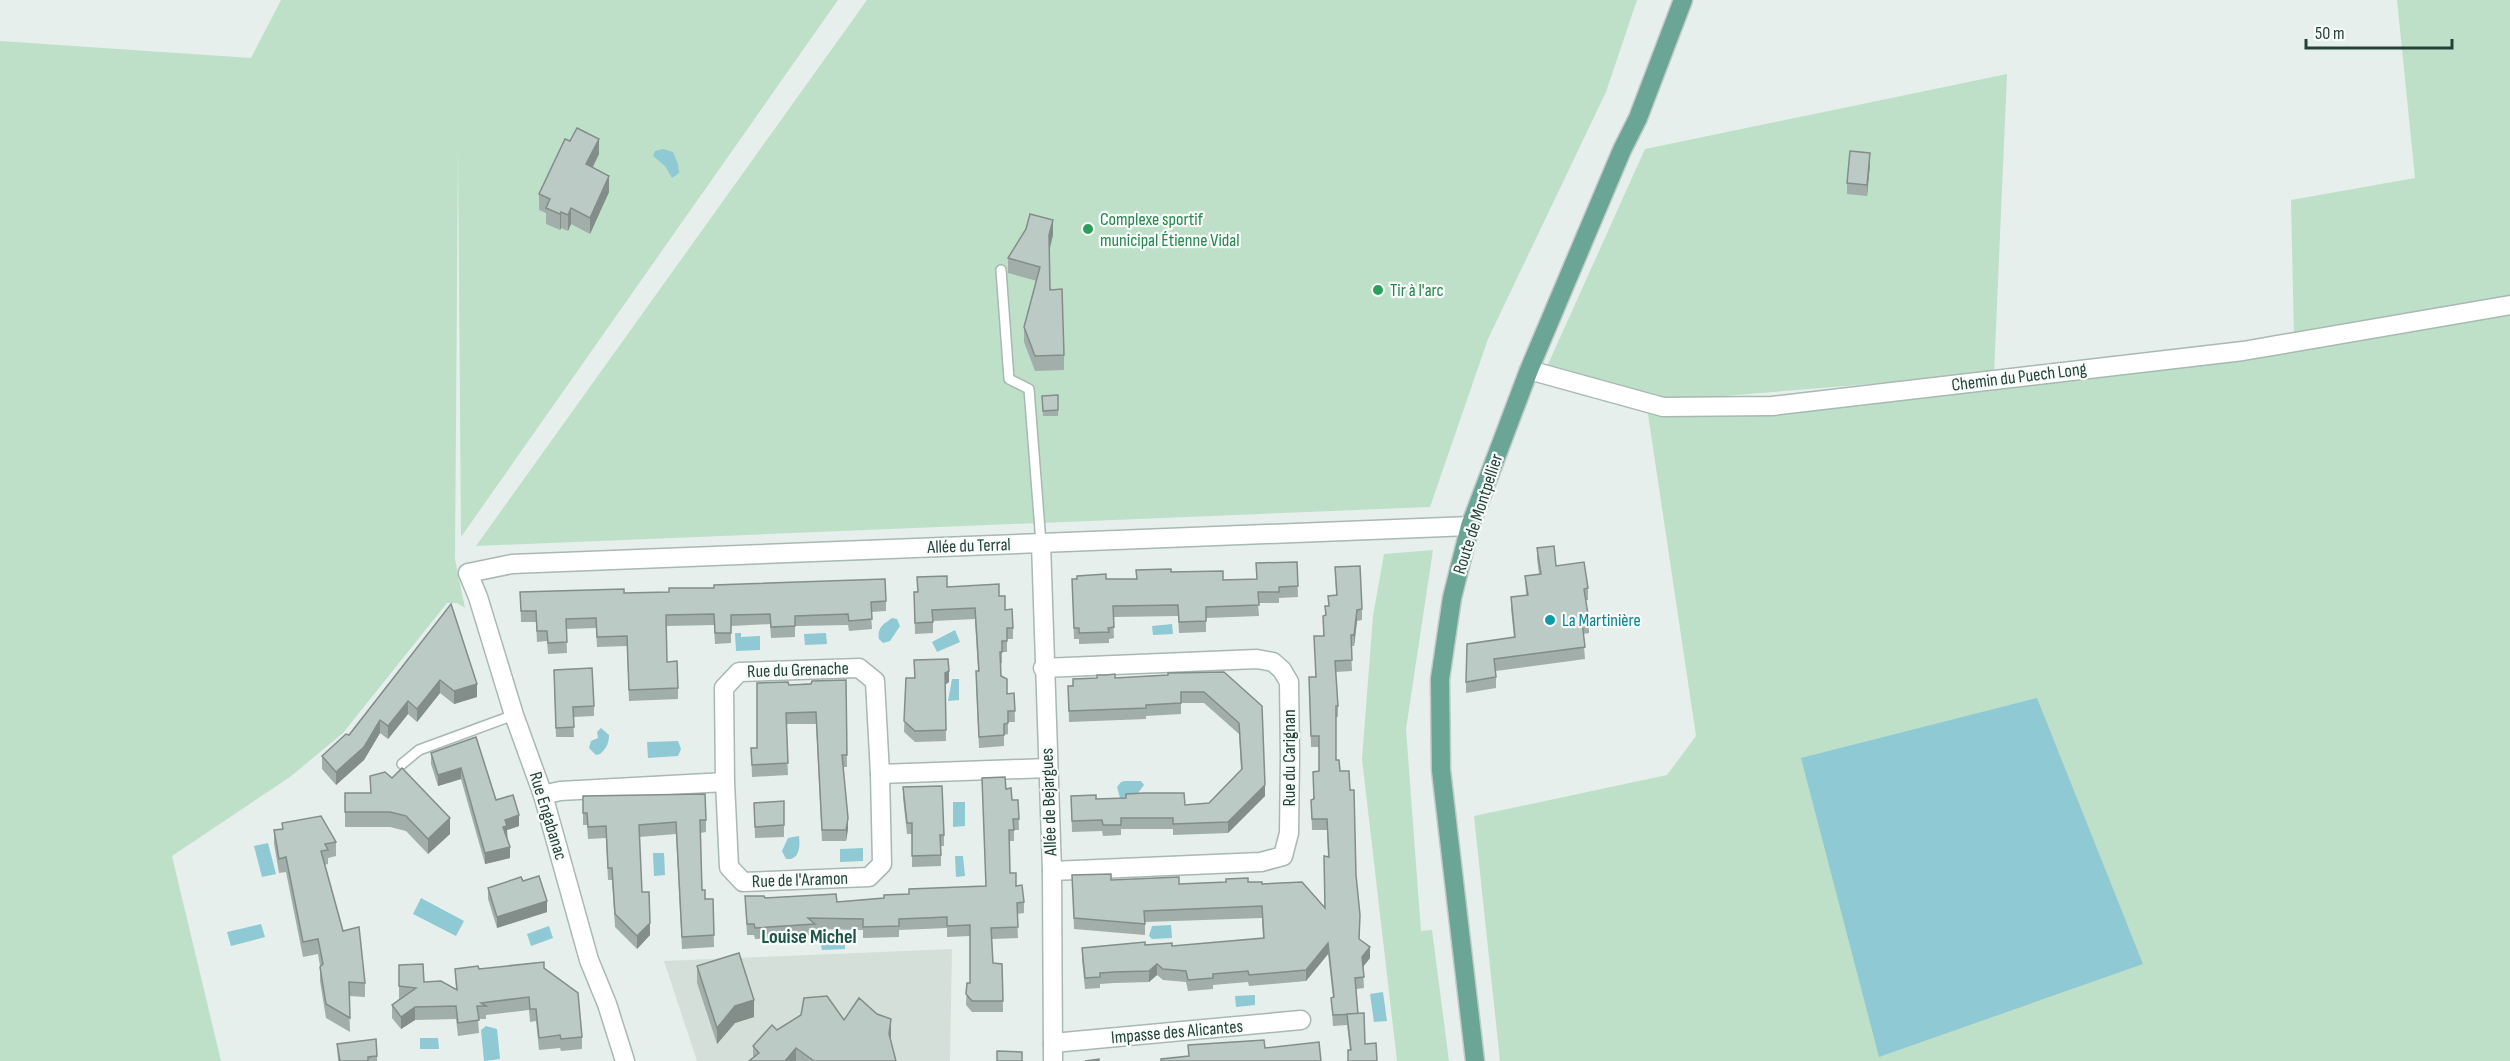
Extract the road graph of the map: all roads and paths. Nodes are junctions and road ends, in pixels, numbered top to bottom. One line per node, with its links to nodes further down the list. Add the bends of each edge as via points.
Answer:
1 (1683, 0): 4 (main road, Route de Montpellier, via 1638,118)
2 (1001, 270): 6 (lane, via 1009,379 1029,389)
3 (2510, 305): 4 (street, Chemin du Puech Long, via 2243,351 1772,406 1663,407)
4 (1529, 370): 5 (main road, Route de Montpellier)
5 (1470, 526): 6 (street, Allée du Terral); 19 (main road, Route de Montpellier, via 1452,598 1440,679 1440,770)
6 (1041, 543): 7 (street, Allée du Terral, via 512,564); 8 (street, Allée de Bejargues)
7 (468, 573): 9 (street, Rue Engabanac)
8 (1043, 668): 11 (street, Allée de Bejargues); 15 (street, Rue du Carignan, via 1257,659 1273,662 1288,682 1289,833 1283,856 1261,862)
9 (514, 715): 10 (lane, via 419,750); 14 (street, Rue Engabanac)
10 (402, 764)
11 (1048, 768): 12 (street); 15 (street, Allée de Bejargues)
12 (880, 774): 13 (street, Rue de l'Aramon, via 882,864 869,877 743,882 729,867); 13 (street, Rue du Grenache, via 875,681 860,668 739,672 724,688)
13 (725, 782): 14 (street)
14 (543, 795): 18 (street, Rue Engabanac, via 589,960)
15 (1052, 871): 17 (street, Allée de Bejargues)
16 (1301, 1020): 17 (street, Impasse des Alicantes)
17 (1053, 1052)
18 (625, 1061)
19 (1475, 1061)

